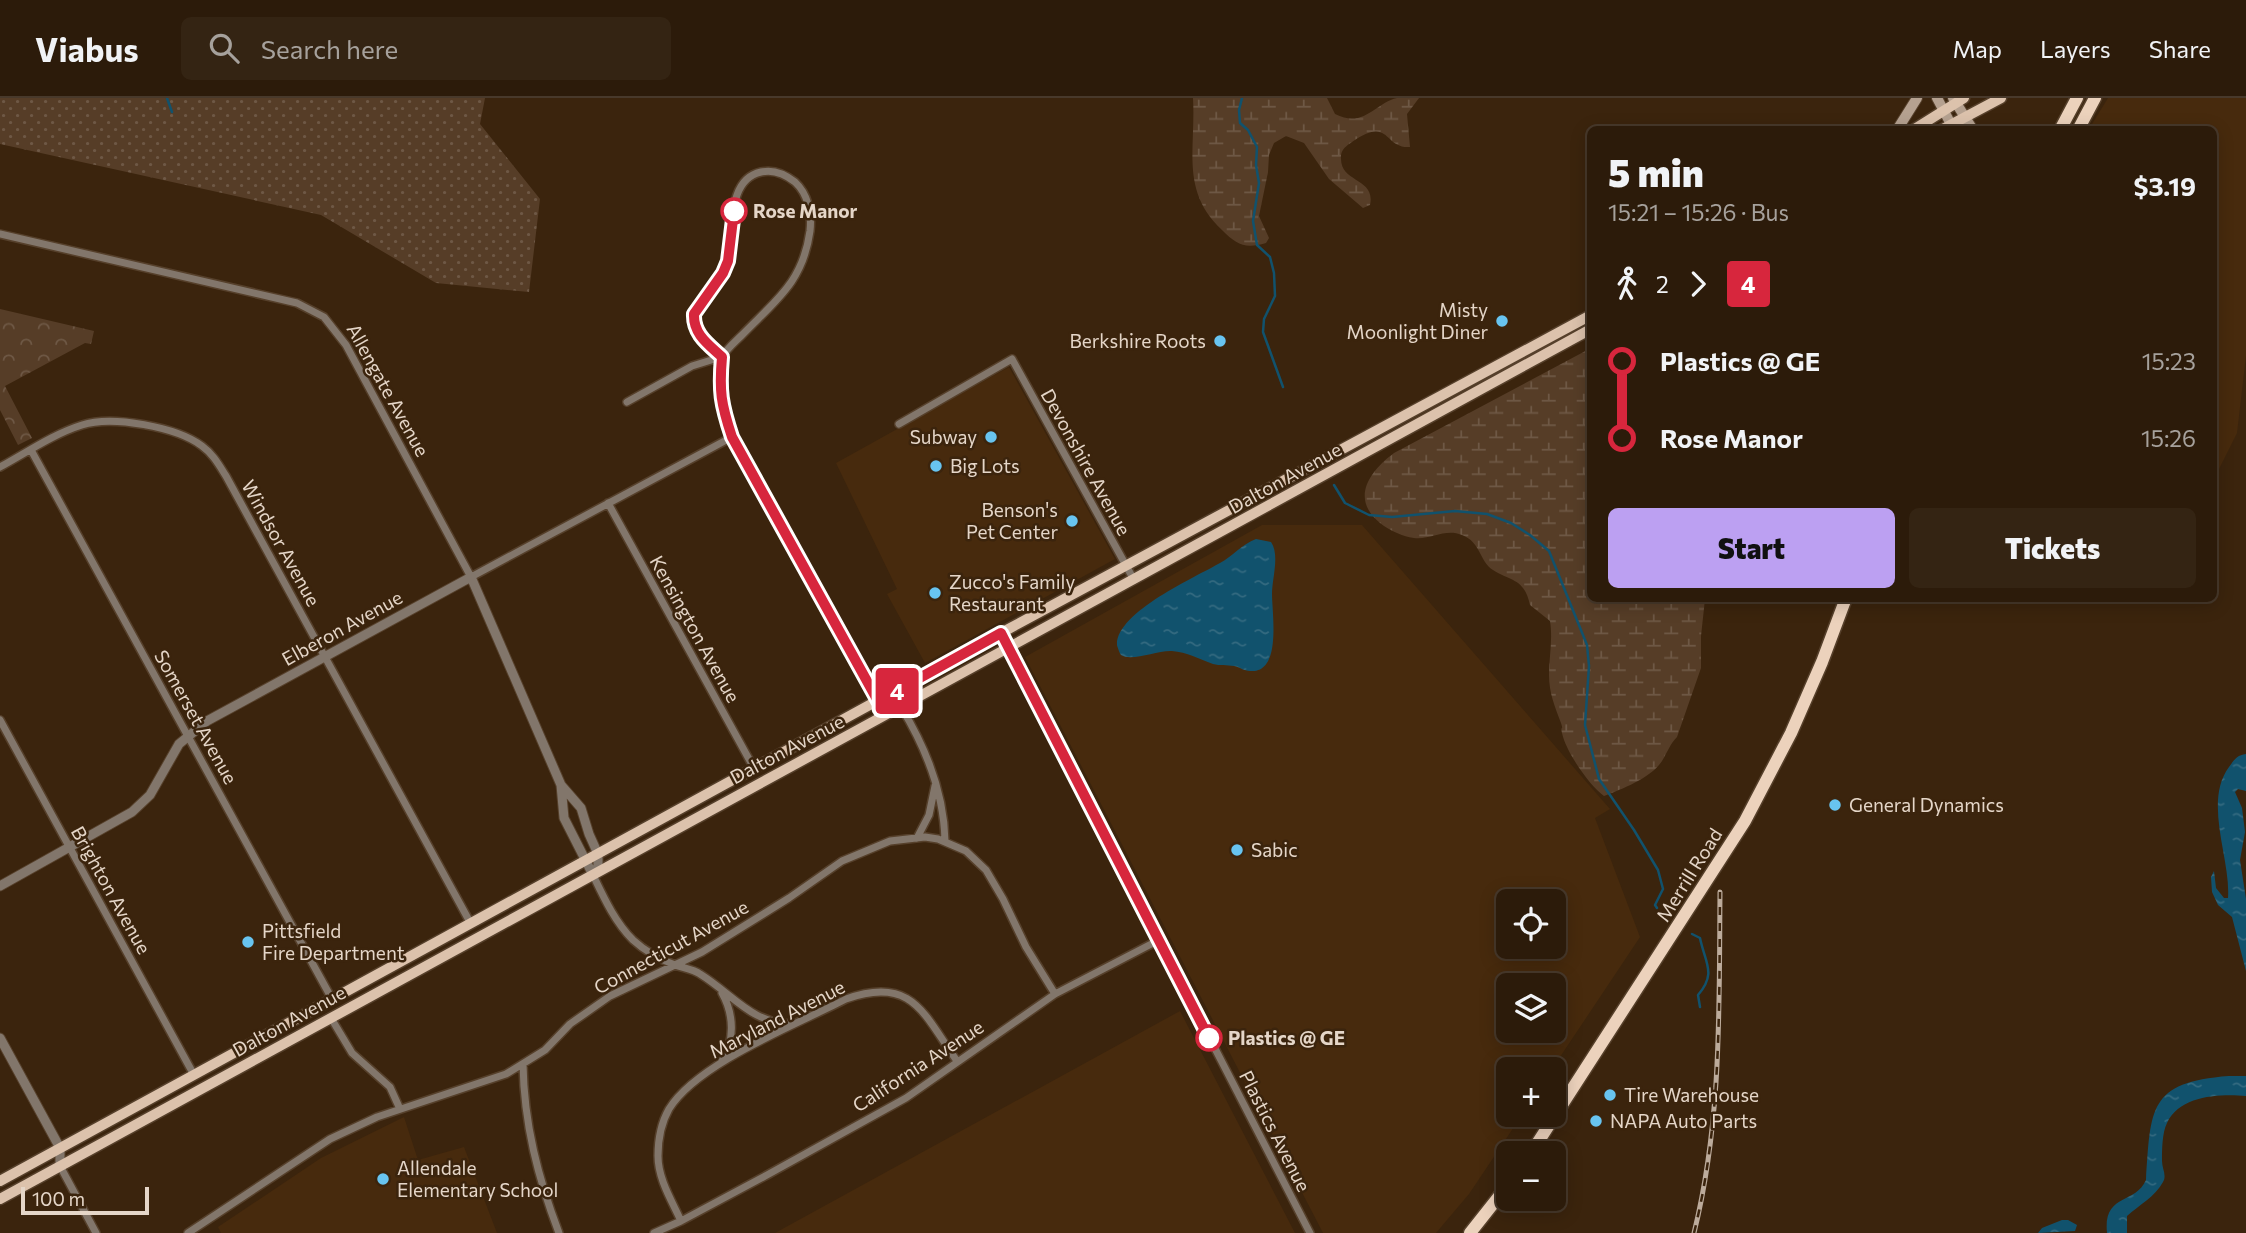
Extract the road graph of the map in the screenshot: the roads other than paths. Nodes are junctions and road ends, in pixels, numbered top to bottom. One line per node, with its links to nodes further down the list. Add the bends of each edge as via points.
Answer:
1 (1917, 98): 9 (main road)
2 (1937, 98): 7 (main road)
3 (2001, 98): 8 (main road)
4 (2077, 98): 14 (highway)
5 (2095, 98): 15 (highway)
6 (1958, 100): 7 (main road); 8 (main road)
7 (1944, 111): 10 (main road); 11 (main road)
8 (1966, 118): 12 (main road); 13 (main road)
9 (1899, 126)
10 (1920, 126)
11 (1948, 126)
12 (1952, 126)
13 (1971, 126)
14 (2062, 126)
15 (2080, 126)
16 (0, 234): 27 (street, Allengate Avenue, via 296,303 324,317 346,345)
17 (1587, 317): 26 (main road, Dalton Avenue)
18 (1587, 331): 28 (main road, Dalton Avenue)
19 (722, 357): 19 (street, via 795,280 807,250 811,218 802,188 771,170 754,173 742,183 728,261 694,314 699,336); 20 (street, via 692,366); 22 (street, via 719,389)
20 (627, 402)
21 (899, 424): 26 (street, Devonshire Avenue, via 1012,359)
22 (732, 437): 25 (street, Elberon Avenue); 33 (street)
23 (31, 450): 24 (street, Windsor Avenue); 32 (street, Windsor Avenue, via 96,421 177,433 201,445 226,476); 36 (street, Somerset Avenue)
24 (0, 467)
25 (608, 503): 27 (street, Elberon Avenue); 37 (street, Kensington Avenue)
26 (1126, 566): 28 (street, Devonshire Avenue); 30 (main road, Dalton Avenue)
27 (471, 577): 32 (street, Elberon Avenue); 39 (street, Allengate Avenue)
28 (1134, 580): 31 (main road, Dalton Avenue)
29 (1844, 602): 61 (highway, Merrill Road, via 1791,733 1745,821)
30 (1001, 633): 31 (street, Plastics Avenue); 33 (main road, Dalton Avenue)
31 (1009, 648): 34 (main road, Dalton Avenue); 48 (street, Plastics Avenue)
32 (325, 657): 36 (street, Elberon Avenue); 47 (street, Windsor Avenue)
33 (878, 701): 37 (main road, Dalton Avenue)
34 (901, 707): 38 (street); 45 (main road, Dalton Avenue)
35 (0, 720): 42 (street, Brighton Avenue)
36 (188, 735): 42 (street, Elberon Avenue, via 142,804); 52 (street, Somerset Avenue)
37 (755, 770): 43 (main road, Dalton Avenue)
38 (935, 778): 40 (street, via 931,808); 41 (street)
39 (561, 785): 43 (street, Allengate Avenue, via 582,808); 44 (street, Allengate Avenue, via 564,818)
40 (917, 838): 41 (street, Connecticut Avenue); 49 (street, Connecticut Avenue, via 890,841 842,861 702,952)
41 (945, 841): 51 (street, via 966,851 986,870)
42 (70, 849): 46 (street, Elberon Avenue); 59 (street, Brighton Avenue)
43 (598, 854): 44 (main road, Dalton Avenue); 45 (street)
44 (585, 861): 45 (street, Allengate Avenue); 47 (main road, Dalton Avenue)
45 (593, 875): 49 (street, via 632,939); 53 (main road, Dalton Avenue)
46 (0, 886)
47 (471, 924): 52 (main road, Dalton Avenue)
48 (1159, 940): 51 (street, California Avenue); 72 (street, Plastics Avenue)
49 (674, 965): 50 (street, via 697,972); 57 (street, Connecticut Avenue, via 610,996)
50 (718, 988): 54 (street, via 756,1016 772,1023); 58 (street, via 727,1002 731,1027 726,1054)
51 (1055, 994): 56 (street, California Avenue)
52 (332, 999): 59 (main road, Dalton Avenue)
53 (331, 1018): 60 (street, via 352,1053 390,1087); 63 (main road, Dalton Avenue)
54 (797, 1024): 56 (street, Maryland Avenue, via 866,992 895,993 909,998 925,1013); 58 (street, Maryland Avenue)
55 (0, 1038): 62 (street)
56 (957, 1061): 67 (street, California Avenue, via 905,1098)
57 (523, 1065): 60 (street, Connecticut Avenue); 70 (street, via 532,1150)
58 (716, 1067): 67 (street, Maryland Avenue, via 685,1090 661,1130 660,1171)
59 (194, 1075): 62 (main road, Dalton Avenue)
60 (400, 1108): 69 (street, Connecticut Avenue, via 330,1139)
61 (1539, 1141)
62 (60, 1148): 63 (street); 64 (main road, Dalton Avenue)
63 (60, 1166): 65 (main road, Dalton Avenue); 68 (street)
64 (0, 1181)
65 (0, 1199)
66 (1496, 1201): 73 (highway)
67 (681, 1221): 71 (street, California Avenue)
68 (96, 1233)
69 (188, 1233)
70 (559, 1233)
71 (654, 1233)
72 (1310, 1233)
73 (1471, 1233)

